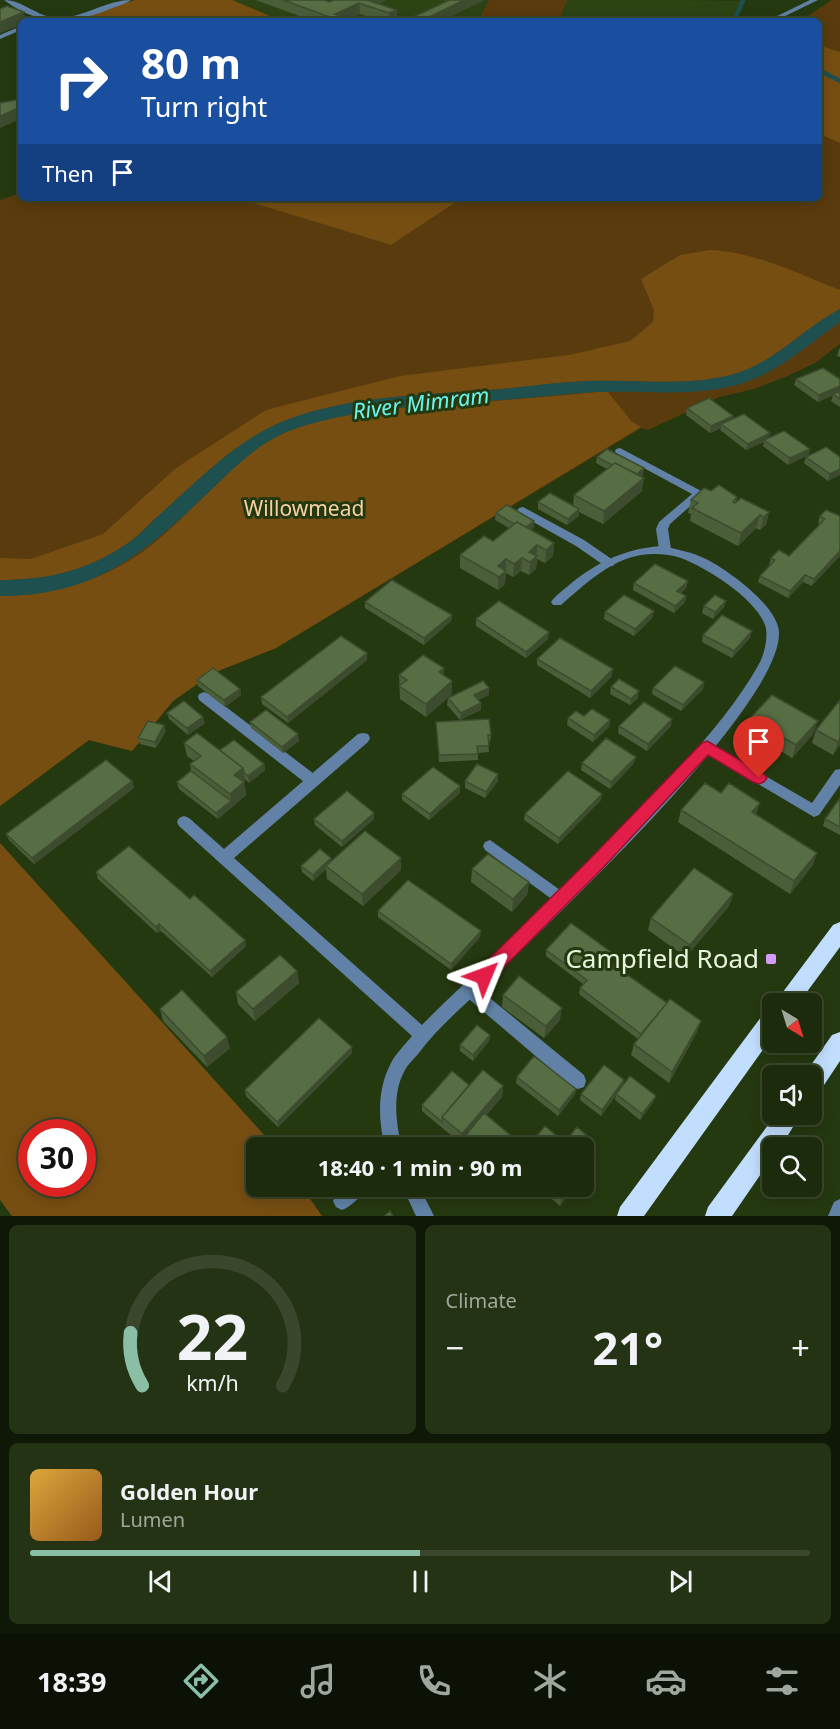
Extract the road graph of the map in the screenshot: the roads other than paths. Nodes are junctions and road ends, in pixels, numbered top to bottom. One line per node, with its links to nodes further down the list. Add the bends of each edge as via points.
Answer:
1 (7, 0): 4 (street)
2 (128, 0): 5 (street)
3 (815, 0): 6 (street)
4 (45, 18)
5 (66, 18)
6 (776, 18)
7 (18, 29): 8 (street)
8 (0, 37)
9 (620, 451): 11 (street, via 700,493 665,522)
10 (523, 511): 12 (street)
11 (665, 549): 12 (street); 16 (street, via 684,553 717,571 759,606 773,634 767,663)
12 (609, 562): 13 (street)
13 (557, 602)
14 (204, 697): 18 (street)
15 (363, 738): 18 (street)
16 (707, 747): 17 (street, via 814,811); 22 (street)
17 (840, 774)
18 (313, 781): 21 (street)
19 (184, 822): 21 (street)
20 (490, 846): 22 (street)
21 (225, 857): 27 (street)
22 (562, 899): 24 (street)
23 (840, 931): 25 (highway)
24 (469, 990): 27 (street); 30 (street)
25 (793, 993)
26 (762, 1034): 38 (highway)
27 (422, 1035): 32 (street, via 397,1069 388,1101)
28 (840, 1042): 29 (highway)
29 (822, 1068)
30 (578, 1081)
31 (782, 1125): 39 (highway)
32 (393, 1137)
33 (346, 1197): 35 (street)
34 (416, 1197): 37 (street)
35 (342, 1201)
36 (840, 1208): 40 (street)
37 (426, 1216)
38 (629, 1216)
39 (717, 1216)
40 (837, 1216)

